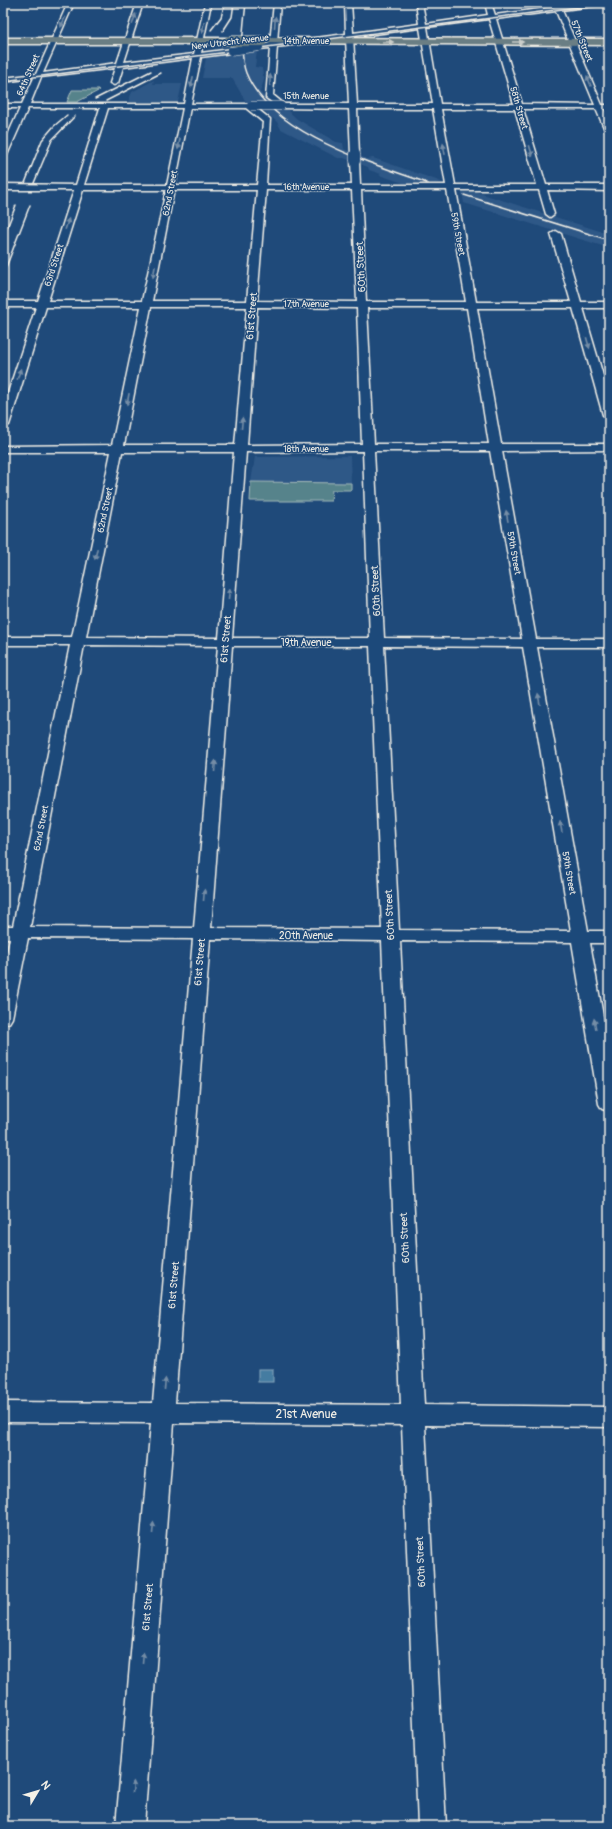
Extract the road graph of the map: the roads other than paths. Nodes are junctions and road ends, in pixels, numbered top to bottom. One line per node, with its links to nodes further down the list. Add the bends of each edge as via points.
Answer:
1 (71, 3): 14 (street, 64th Street, one-way to 14)
2 (140, 3): 15 (street, one-way to 2)
3 (208, 3): 16 (street, 62nd Street, one-way to 16)
4 (277, 3): 22 (street, one-way to 4)
5 (348, 3): 12 (street, 60th Street)
6 (419, 3): 11 (street, 59th Street)
7 (488, 3): 10 (street, 58th Street)
8 (601, 3): 9 (street)
9 (558, 6): 10 (street); 19 (street, 57th Street)
10 (492, 17): 11 (street); 18 (street, 58th Street)
11 (423, 26): 12 (street); 17 (street, 59th Street)
12 (349, 39): 17 (main road, 14th Avenue, one-way to 17); 22 (main road, 14th Avenue); 34 (street, 60th Street)
13 (3, 41): 14 (main road, 14th Avenue)
14 (54, 41): 15 (main road, 14th Avenue); 25 (street, 64th Street)
15 (127, 41): 16 (main road, 14th Avenue); 24 (street)
16 (200, 41): 21 (main road, 14th Avenue, bridge); 23 (street, 62nd Street)
17 (426, 42): 18 (main road, 14th Avenue); 35 (street, 59th Street)
18 (499, 42): 19 (main road, 14th Avenue, one-way to 19); 36 (street, 58th Street)
19 (572, 42): 20 (main road, 14th Avenue); 37 (street, 57th Street, one-way to 19)
20 (609, 42)
21 (261, 44): 22 (main road, 14th Avenue); 23 (street, New Utrecht Avenue, bridge)
22 (273, 44): 33 (street, one-way to 22, via 270,96)
23 (197, 55): 24 (street, New Utrecht Avenue); 31 (street, 62nd Street, one-way to 31)
24 (120, 66): 25 (street, New Utrecht Avenue); 27 (street)
25 (38, 76): 26 (street, New Utrecht Avenue); 29 (street, 64th Street)
26 (3, 80)
27 (114, 83)
28 (3, 106): 29 (street, 15th Avenue)
29 (25, 106): 30 (street, 15th Avenue); 40 (street, 64th Street)
30 (105, 106): 31 (street, 15th Avenue); 42 (street, 63rd Street)
31 (187, 106): 32 (street, 15th Avenue); 43 (street, 62nd Street, one-way to 43)
32 (249, 106): 33 (street, 15th Avenue, bridge); 44 (street, 61st Street, via 267,121)
33 (282, 106): 34 (street, 15th Avenue)
34 (352, 106): 35 (street, 15th Avenue); 45 (street, 60th Street)
35 (437, 107): 36 (street, 15th Avenue); 46 (street, 59th Street, one-way to 35)
36 (518, 107): 37 (street, 15th Avenue); 47 (street, 58th Street, one-way to 47)
37 (599, 107): 38 (street, 15th Avenue); 39 (street, 57th Street)
38 (609, 107)
39 (609, 130)
40 (3, 155)
41 (3, 187): 42 (street, 16th Avenue)
42 (79, 187): 43 (street, 16th Avenue); 52 (street, 63rd Street, one-way to 42)
43 (171, 187): 44 (street, 16th Avenue); 53 (street, 62nd Street, one-way to 53)
44 (262, 187): 45 (street, 16th Avenue); 54 (street, 61st Street)
45 (356, 188): 46 (street, 16th Avenue); 55 (street, 60th Street)
46 (450, 188): 47 (street, 16th Avenue); 56 (street, 59th Street)
47 (542, 188): 48 (street, 16th Avenue); 49 (street, 58th Street)
48 (609, 188)
49 (550, 214)
50 (556, 234): 57 (street)
51 (3, 304): 52 (street, 17th Avenue)
52 (42, 304): 53 (street, 17th Avenue); 60 (street, 63rd Street, one-way to 52)
53 (147, 304): 54 (street, 17th Avenue); 65 (street, 62nd Street, one-way to 65)
54 (252, 304): 55 (street, 17th Avenue); 66 (street, 61st Street, one-way to 54)
55 (362, 305): 56 (street, 17th Avenue); 63 (street, 60th Street)
56 (472, 305): 57 (street, 17th Avenue); 61 (street, 59th Street)
57 (577, 305): 58 (street, 17th Avenue); 59 (street, one-way to 59)
58 (609, 305)
59 (609, 415)
60 (3, 425)
61 (496, 447): 62 (street, 18th Avenue); 63 (street, 18th Avenue); 71 (street, 59th Street, one-way to 61)
62 (609, 447)
63 (368, 448): 66 (street, 18th Avenue); 70 (street, 60th Street)
64 (3, 449): 65 (street, 18th Avenue)
65 (118, 449): 66 (street, 18th Avenue); 68 (street, 62nd Street, one-way to 68)
66 (240, 449): 69 (street, 61st Street, one-way to 66)
67 (3, 641): 68 (street, 19th Avenue)
68 (78, 642): 69 (street, 19th Avenue); 74 (street, 62nd Street)
69 (225, 642): 70 (street, 19th Avenue); 75 (street, 61st Street, one-way to 69)
70 (377, 642): 71 (street, 19th Avenue); 76 (street, 60th Street)
71 (529, 643): 72 (street, 19th Avenue); 78 (street, 59th Street, one-way to 71)
72 (609, 643)
73 (3, 932): 74 (street, 20th Avenue)
74 (21, 932): 75 (street, 20th Avenue); 79 (street, 62nd Street)
75 (201, 934): 76 (street, 20th Avenue); 82 (street, 61st Street, one-way to 75)
76 (390, 935): 78 (street, 20th Avenue); 83 (street, 60th Street)
77 (609, 936): 78 (street, 20th Avenue)
78 (580, 937): 80 (street, 59th Street, one-way to 78)
79 (3, 1018)
80 (609, 1104)
81 (3, 1412): 82 (street, 21st Avenue)
82 (163, 1414): 83 (street, 21st Avenue); 85 (street, 61st Street, one-way to 82)
83 (413, 1415): 84 (street, 21st Avenue); 86 (street, 60th Street)
84 (609, 1417)
85 (130, 1826)
86 (432, 1826)

